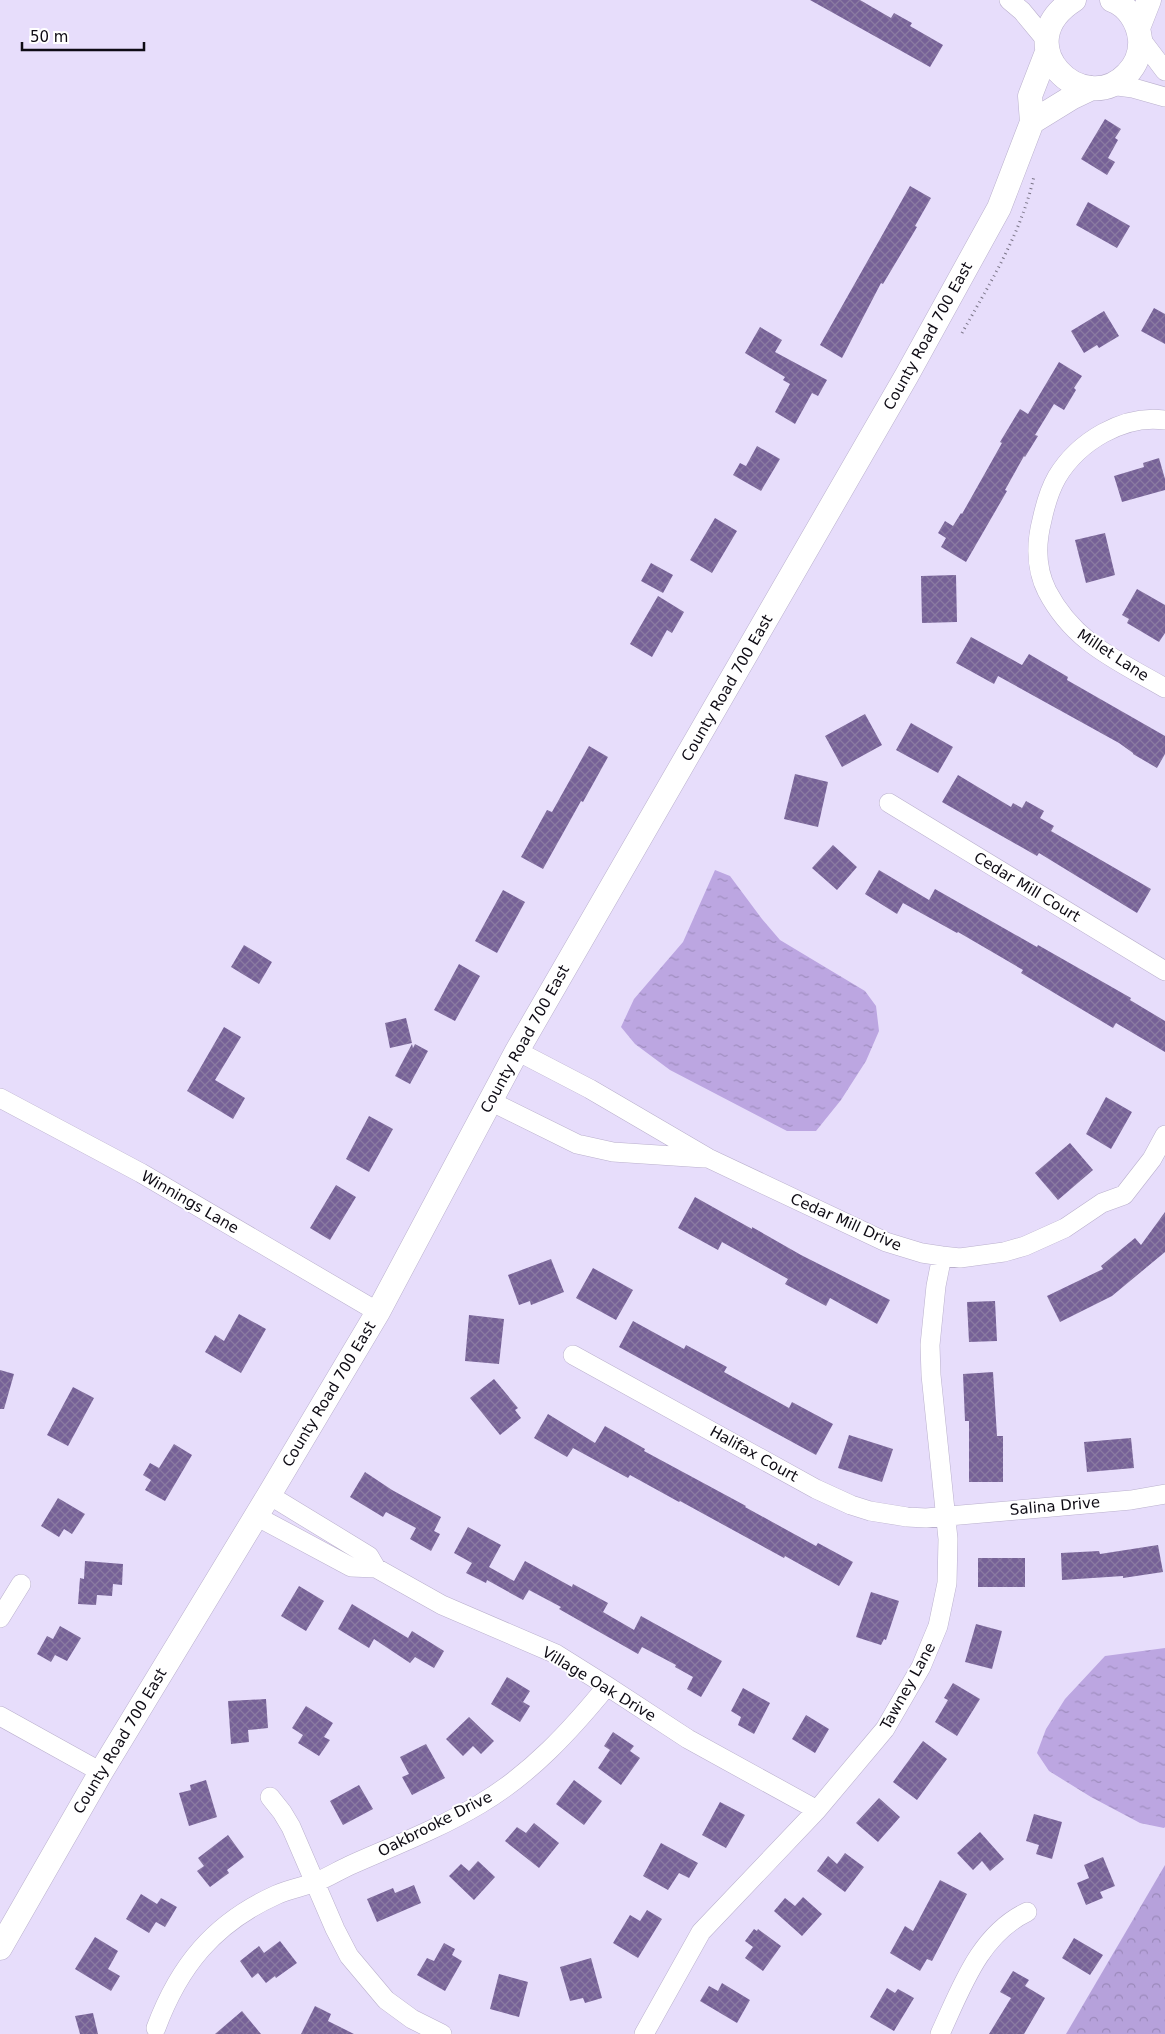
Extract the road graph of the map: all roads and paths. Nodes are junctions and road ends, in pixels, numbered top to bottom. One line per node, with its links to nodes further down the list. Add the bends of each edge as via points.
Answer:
1 (1009, 0): 6 (street, via 1022,12)
2 (1074, 0): 6 (main road, County Road 700 East, via 1056,15)
3 (1112, 0): 5 (main road, via 1127,10)
4 (1149, 0): 5 (main road)
5 (1139, 33): 7 (street); 8 (main road, via 1135,63 1126,75)
6 (1046, 46): 8 (main road, via 1054,66 1063,76 1074,84); 10 (main road, County Road 700 East, via 1030,96)
7 (1165, 71)
8 (1101, 87): 9 (street, via 1133,88); 10 (main road, via 1071,98)
9 (1165, 97)
10 (1032, 122): 17 (main road, County Road 700 East, via 999,208 907,375)
11 (1035, 173): 12 (path, via 1010,246)
12 (962, 334)
13 (1165, 420): 14 (street, Millet Lane, via 1140,420 1120,425 1084,446 1057,478 1048,496 1038,533 1038,554 1046,589 1073,629 1104,653)
14 (1165, 688)
15 (889, 803): 16 (street, Cedar Mill Court)
16 (1165, 971)
17 (517, 1050): 19 (main road, County Road 700 East); 21 (street, Cedar Mill Drive)
18 (0, 1098): 23 (street, Winnings Lane, via 141,1173)
19 (490, 1101): 21 (street, via 577,1144 613,1152); 23 (main road, County Road 700 East)
20 (1165, 1135): 22 (street, Cedar Mill Drive, via 1152,1159 1124,1195 1102,1203 1065,1228 1004,1252 960,1258)
21 (708, 1158): 22 (street, Cedar Mill Drive, via 886,1242)
22 (942, 1256): 28 (street, Tawney Lane, via 930,1345)
23 (378, 1312): 26 (main road, County Road 700 East)
24 (573, 1355): 28 (street, Halifax Court, via 834,1498 888,1515)
25 (1165, 1494): 28 (street, Salina Drive)
26 (270, 1495): 27 (main road, County Road 700 East); 29 (street, Village Oak Drive, via 369,1556)
27 (256, 1516): 29 (street, Village Oak Drive, via 351,1567); 34 (main road, County Road 700 East)
28 (946, 1517): 36 (street, Tawney Lane, via 947,1583 931,1647 886,1729)
29 (376, 1568): 32 (street, Village Oak Drive, via 442,1605 556,1654)
30 (20, 1584): 31 (street)
31 (0, 1618)
32 (607, 1686): 36 (street, Village Oak Drive, via 688,1739); 37 (street, Oakbrooke Drive, via 566,1734 509,1785 423,1834)
33 (0, 1716): 34 (street)
34 (101, 1772): 39 (main road, County Road 700 East)
35 (270, 1797): 37 (street, via 290,1827)
36 (817, 1810): 42 (street, Tawney Lane, via 701,1932)
37 (315, 1882): 40 (street, Oakbrooke Drive, via 292,1888 263,1902 226,1925 199,1949 166,2001); 41 (street, via 349,1956 368,1981 386,2000 412,2019)
38 (1027, 1912): 43 (street, via 1002,1930 977,1957)
39 (0, 1948)
40 (156, 2028)
41 (442, 2034)
42 (644, 2034)
43 (940, 2034)

